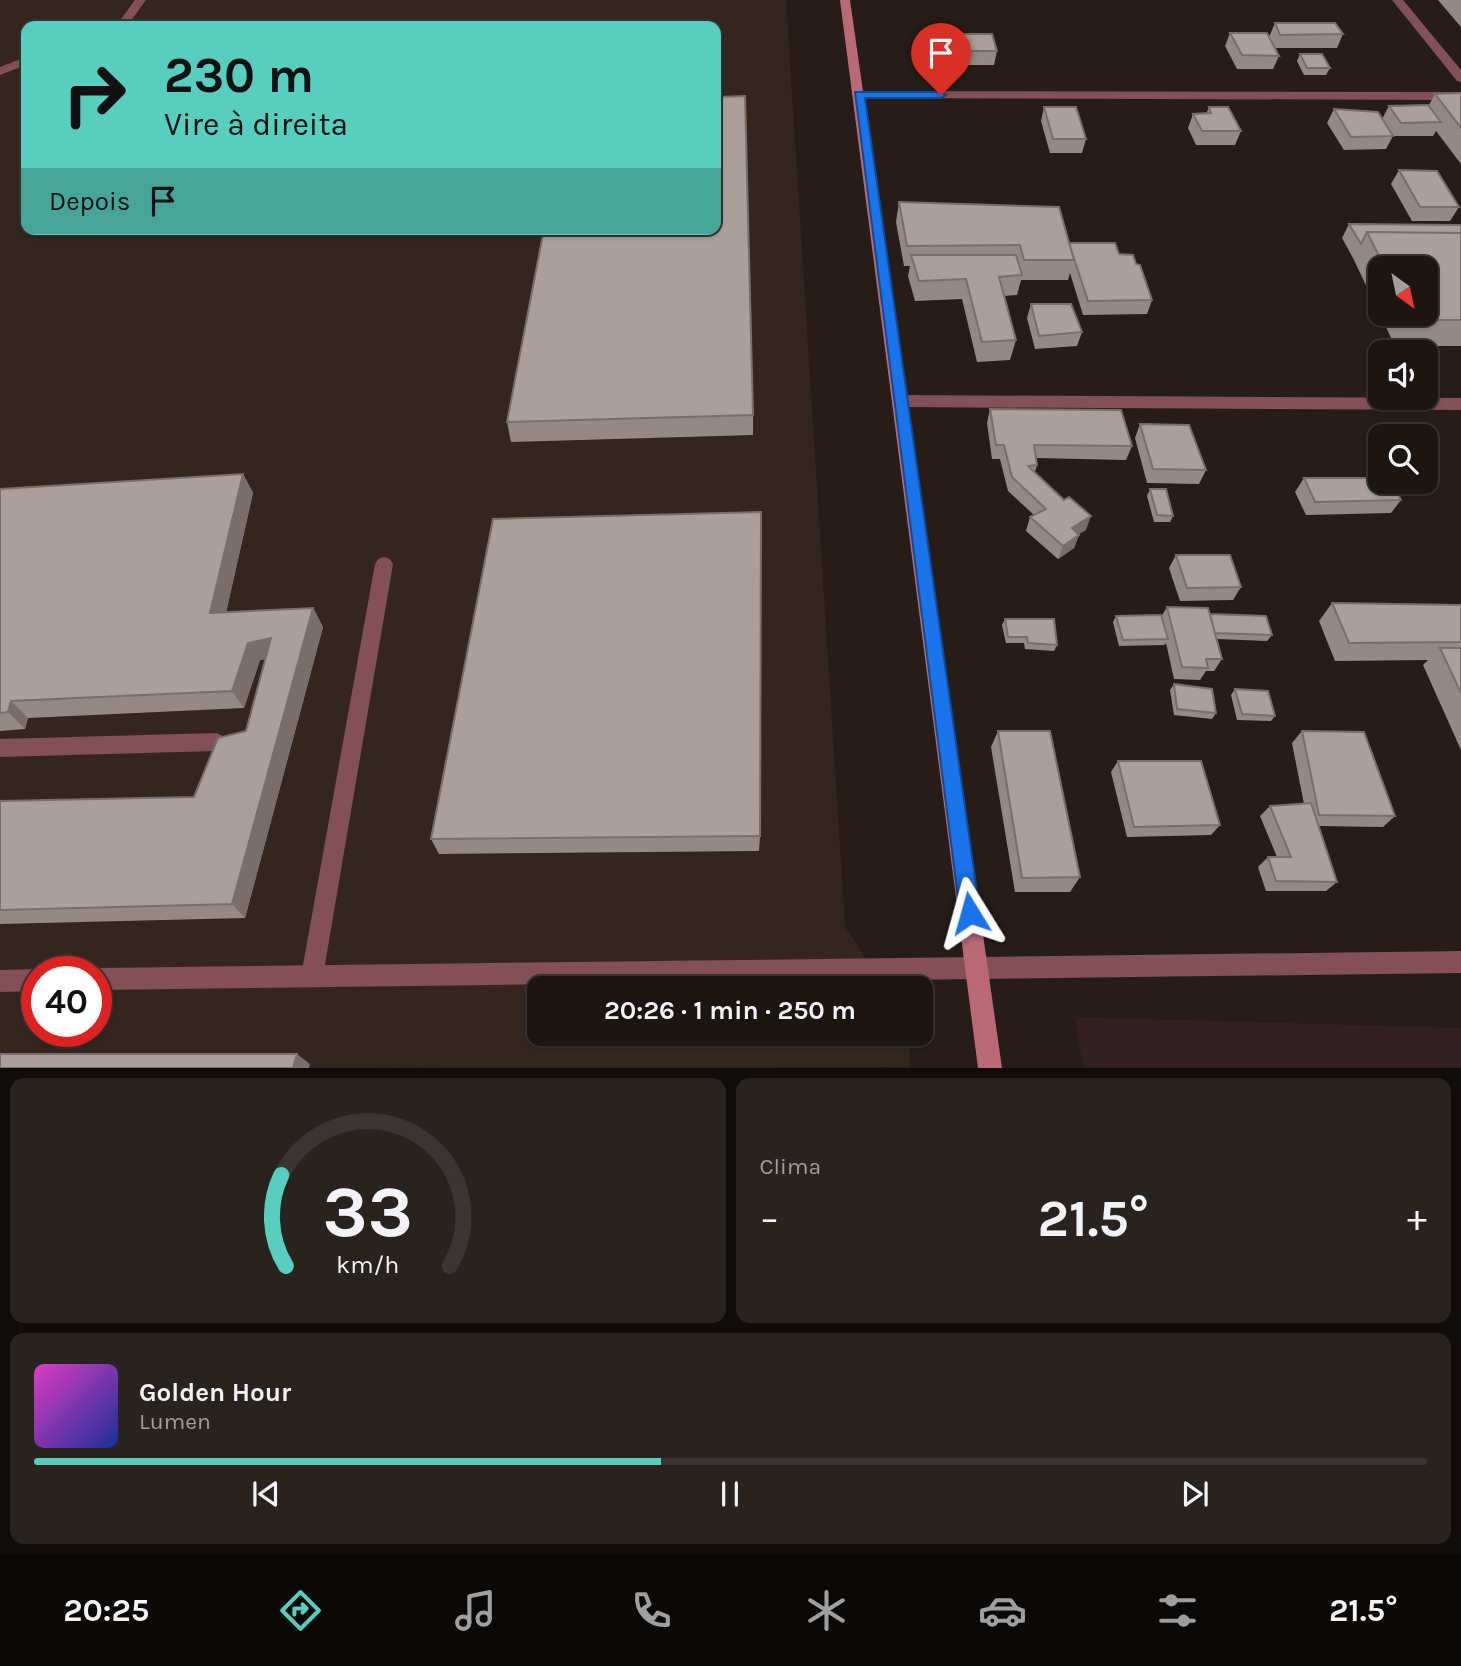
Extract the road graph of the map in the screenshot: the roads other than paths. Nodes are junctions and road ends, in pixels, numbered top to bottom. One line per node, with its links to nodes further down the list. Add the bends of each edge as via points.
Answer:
1 (141, 0): 4 (street)
2 (845, 0): 8 (street)
3 (1397, 0): 7 (street)
4 (125, 21)
5 (21, 63): 6 (street)
6 (0, 71)
7 (1461, 78)
8 (859, 95): 9 (street); 10 (street)
9 (1461, 96)
10 (900, 401): 11 (street); 16 (street)
11 (1461, 404)
12 (384, 564): 17 (street)
13 (216, 742): 14 (street)
14 (0, 748)
15 (1461, 962): 16 (street)
16 (977, 967): 17 (street); 21 (street)
17 (312, 976): 18 (street)
18 (112, 979)
19 (21, 980): 20 (street)
20 (0, 981)
21 (990, 1068)

